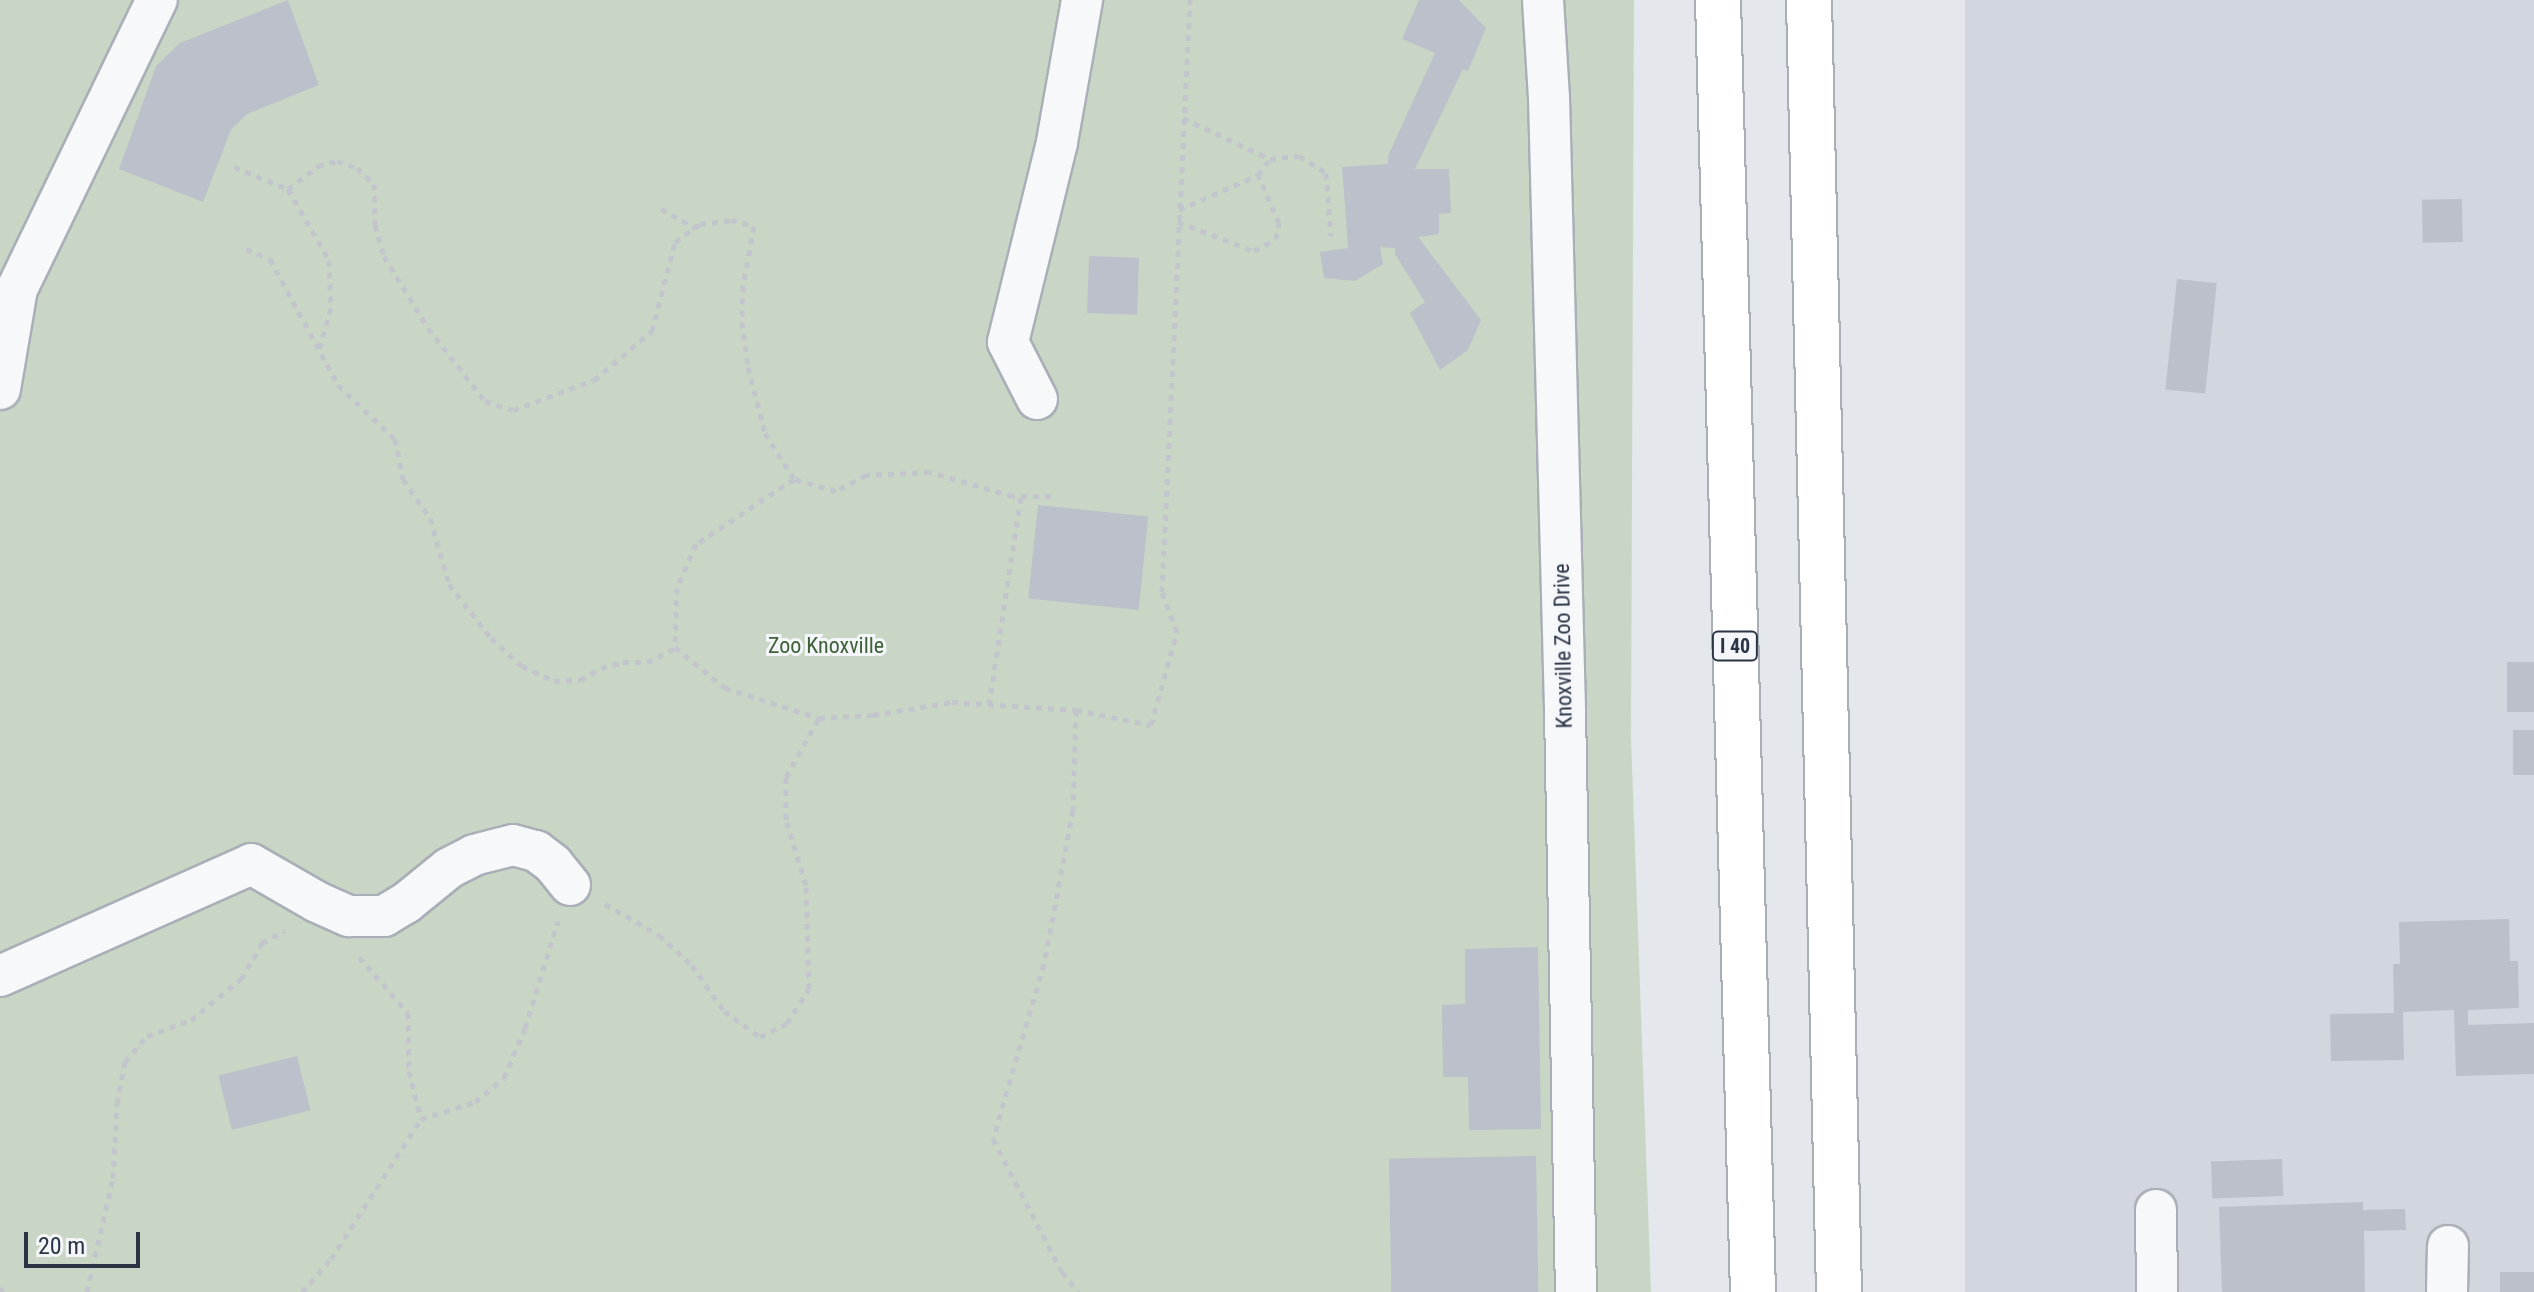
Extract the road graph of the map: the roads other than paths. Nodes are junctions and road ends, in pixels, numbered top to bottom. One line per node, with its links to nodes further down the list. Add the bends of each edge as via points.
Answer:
1 (157, 0): 6 (street, via 17,289)
2 (1082, 0): 7 (street, via 1057,142 1008,342)
3 (1543, 0): 12 (street, Knoxville Zoo Drive, via 1566,727)
4 (1718, 0): 13 (highway, I 40)
5 (1809, 0): 14 (highway)
6 (0, 389)
7 (1037, 399)
8 (570, 885): 9 (street, via 536,851 513,845 449,868 384,916 349,916 251,864)
9 (0, 976)
10 (2156, 1210): 15 (street)
11 (2448, 1246): 16 (street)
12 (1576, 1292)
13 (1753, 1292)
14 (1839, 1292)
15 (2157, 1292)
16 (2447, 1292)

